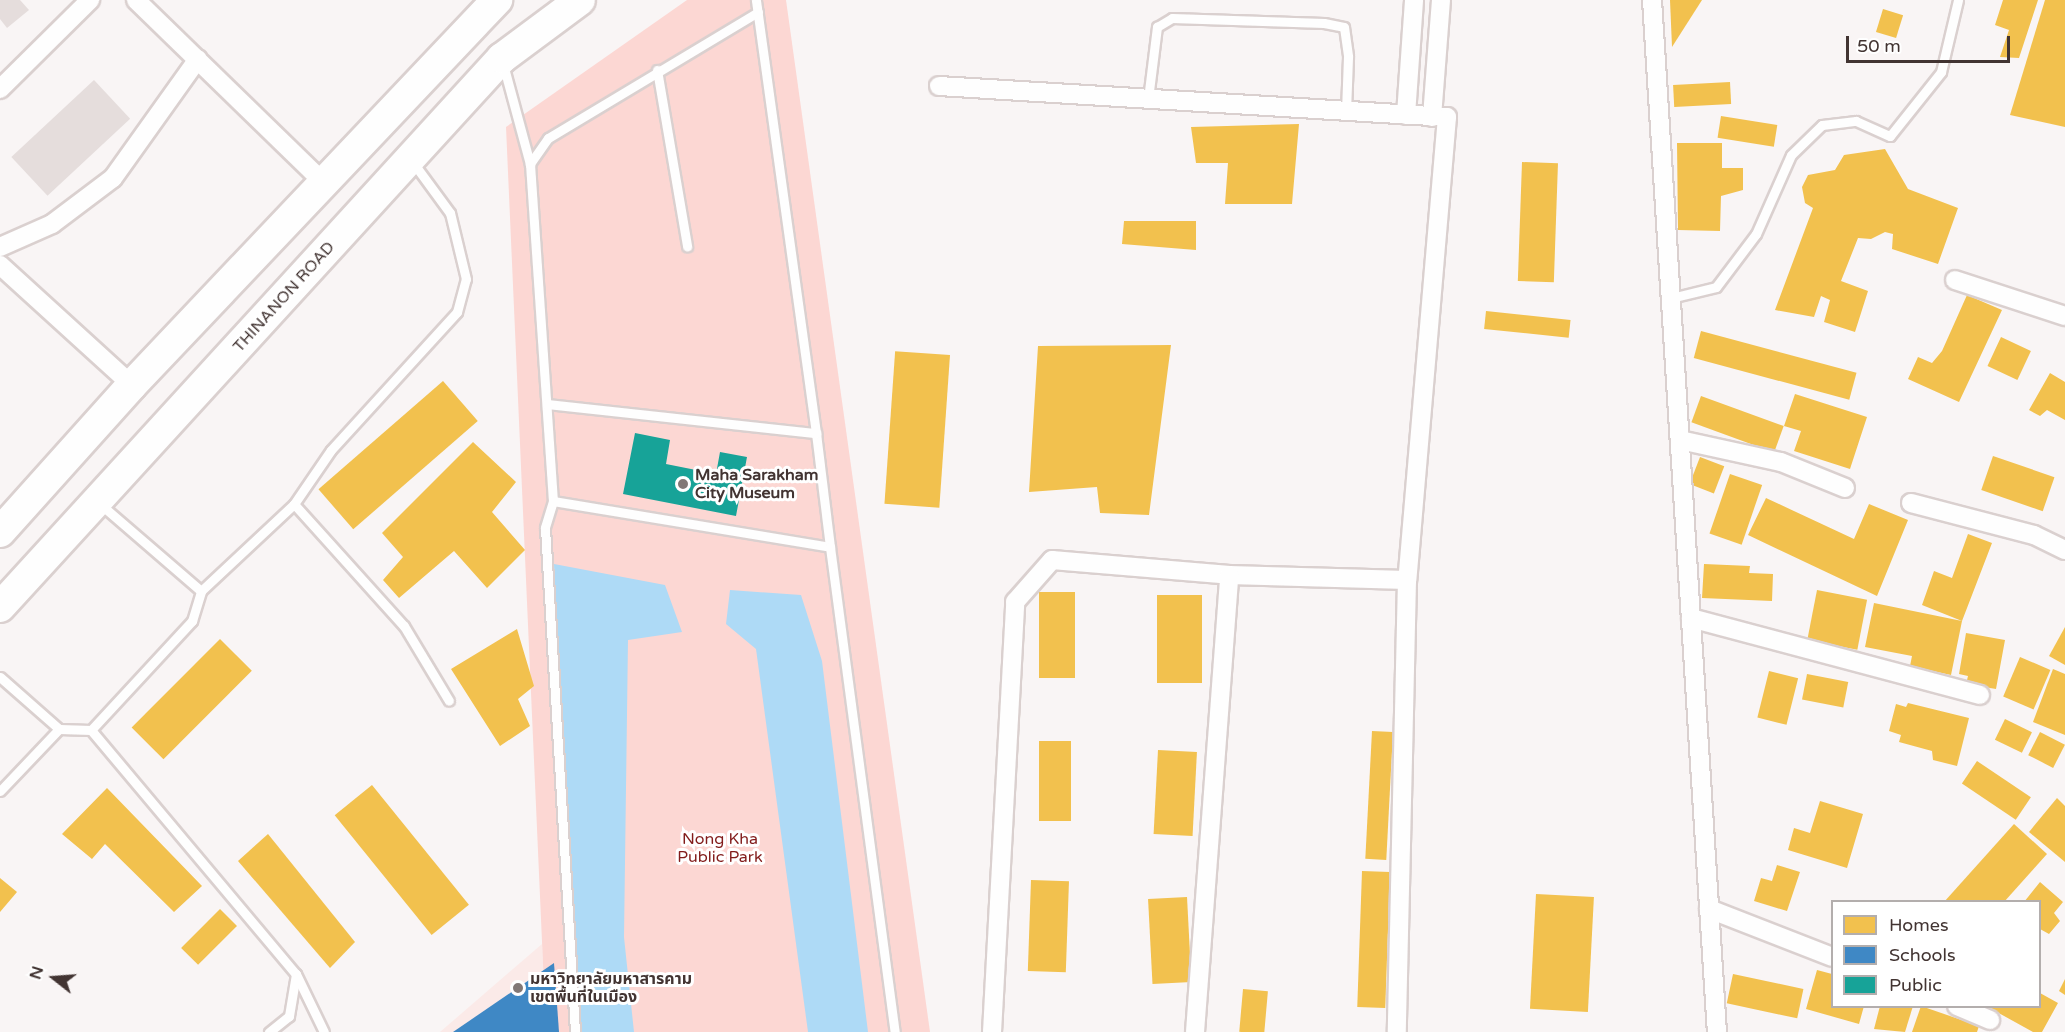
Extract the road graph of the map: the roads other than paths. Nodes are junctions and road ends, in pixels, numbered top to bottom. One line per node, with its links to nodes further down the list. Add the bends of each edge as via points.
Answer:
1 (90, 0): 15 (street)
2 (136, 0): 12 (street)
3 (497, 0): 22 (main road)
4 (580, 0): 11 (main road, THINANON ROAD)
5 (756, 0): 10 (lane)
6 (1414, 0): 18 (street)
7 (1441, 0): 19 (street)
8 (1652, 0): 27 (street)
9 (1958, 0): 27 (lane, via 1941,72 1890,136 1856,121 1822,125 1791,155 1756,234 1716,287)
10 (758, 12): 13 (lane); 31 (lane)
11 (502, 58): 20 (main road, THINANON ROAD); 21 (lane)
12 (198, 59): 22 (street); 24 (street, via 113,178 52,224)
13 (657, 70): 21 (lane, via 548,138); 23 (lane)
14 (939, 86): 16 (street)
15 (0, 89)
16 (1148, 99): 17 (street); 17 (lane, via 1157,27 1172,18 1324,23 1344,27 1348,57)
17 (1346, 112): 18 (street)
18 (1406, 115): 19 (street)
19 (1432, 117): 42 (street, via 1447,117)
20 (411, 159): 34 (main road, THINANON ROAD); 37 (lane, via 450,213 466,279 457,312 331,450)
21 (530, 164): 30 (lane)
22 (323, 182): 29 (main road)
23 (687, 246)
24 (0, 247)
25 (0, 265): 29 (street)
26 (1955, 280): 28 (street)
27 (1671, 298): 32 (street)
28 (2065, 316)
29 (132, 385): 38 (main road)
30 (547, 404): 31 (lane); 35 (lane)
31 (816, 433): 39 (lane)
32 (1680, 440): 33 (street, via 1780,462); 45 (street)
33 (1845, 488)
34 (97, 501): 43 (lane); 44 (main road, THINANON ROAD)
35 (553, 501): 39 (lane); 59 (lane, via 545,528)
36 (1911, 503): 40 (street, via 2034,535)
37 (294, 504): 43 (lane); 48 (lane, via 404,626)
38 (0, 532)
39 (831, 547): 60 (lane)
40 (2065, 550)
41 (1229, 575): 42 (street); 61 (street, via 1052,560 1015,602); 62 (street)
42 (1407, 580): 63 (street)
43 (201, 591): 50 (lane, via 192,621)
44 (0, 607)
45 (1691, 618): 47 (street); 52 (street)
46 (0, 677): 49 (lane)
47 (1980, 695)
48 (449, 701)
49 (59, 729): 50 (lane); 51 (lane)
50 (91, 730): 54 (lane)
51 (0, 792)
52 (1709, 909): 53 (street); 64 (street)
53 (1831, 956)
54 (296, 974): 57 (lane, via 289,1017); 58 (lane)
55 (1962, 1008): 56 (street)
56 (1990, 1020)
57 (269, 1032)
58 (324, 1032)
59 (575, 1032)
60 (895, 1032)
61 (992, 1032)
62 (1195, 1032)
63 (1396, 1032)
64 (1717, 1032)

